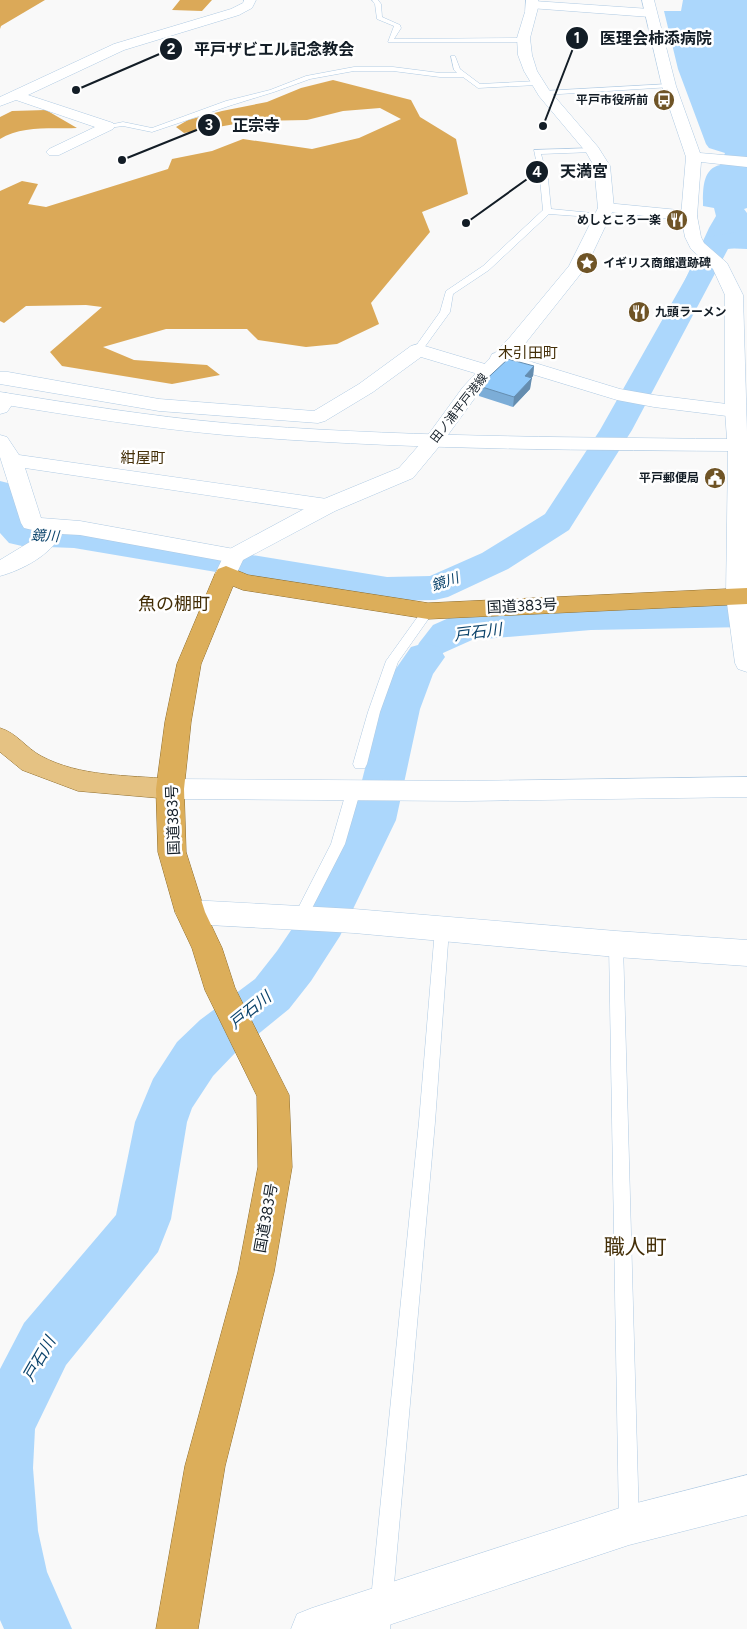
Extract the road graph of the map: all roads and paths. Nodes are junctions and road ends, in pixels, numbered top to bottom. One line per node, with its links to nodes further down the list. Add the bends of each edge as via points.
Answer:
1 (250, 0): 10 (street, via 248,5 235,12 119,46)
2 (375, 0): 5 (lane, via 379,18 397,25 390,41)
3 (533, 3): 4 (street); 5 (street)
4 (649, 6): 8 (street)
5 (524, 40): 9 (street, via 528,64)
6 (453, 57): 7 (lane, via 457,70)
7 (465, 75): 9 (lane, via 478,86); 12 (lane, via 354,69 308,77 152,130 123,124)
8 (669, 86): 9 (lane); 15 (street)
9 (540, 88): 13 (street)
10 (15, 95): 11 (street); 12 (street)
11 (0, 102)
12 (108, 126): 14 (street)
13 (593, 150): 17 (lane, via 537,152); 18 (street, via 602,166)
14 (54, 152)
15 (694, 157): 16 (street); 19 (street)
16 (747, 162)
17 (547, 211): 18 (lane); 20 (lane, via 486,268 449,293 445,312)
18 (604, 212): 19 (street); 21 (street, 田ノ浦平戸港線, via 577,267 517,341)
19 (688, 216): 24 (street, via 697,245 721,267 734,295)
20 (418, 350): 21 (street); 22 (street, via 366,388 318,417 159,405)
21 (493, 364): 24 (street, via 617,394); 25 (street, 田ノ浦平戸港線)
22 (0, 378)
23 (1, 398): 25 (street, via 150,421)
24 (735, 411): 27 (street)
25 (436, 439): 27 (street); 29 (street, 田ノ浦平戸港線, via 406,473)
26 (0, 441): 28 (street)
27 (742, 445): 33 (street)
28 (12, 460): 29 (street); 30 (street, via 32,522)
29 (327, 506): 31 (street, 田ノ浦平戸港線)
30 (51, 533): 31 (street, via 63,542 180,563); 32 (street, via 9,565)
31 (230, 565): 34 (highway, 国道383号, via 243,582); 40 (highway, 国道383号, via 189,664)
32 (0, 568)
33 (742, 596): 34 (highway, 国道383号); 35 (street)
34 (428, 610): 38 (lane, via 392,661 374,712)
35 (744, 632): 36 (street)
36 (747, 662)
37 (0, 738): 40 (main road, via 31,762 78,781)
38 (357, 777): 39 (street, via 404,790); 40 (street); 42 (lane, via 338,844)
39 (747, 787)
40 (170, 790): 41 (highway, 国道383号, via 172,852)
41 (190, 912): 42 (street); 49 (highway, 国道383号, via 207,948 220,990 272,1095 275,1167 256,1272 205,1466)
42 (300, 918): 43 (street)
43 (442, 929): 44 (street); 48 (lane)
44 (616, 944): 45 (street); 47 (lane)
45 (747, 952)
46 (747, 1495): 47 (street)
47 (629, 1525): 48 (street)
48 (380, 1617): 50 (street)
49 (177, 1629)
50 (312, 1629)

